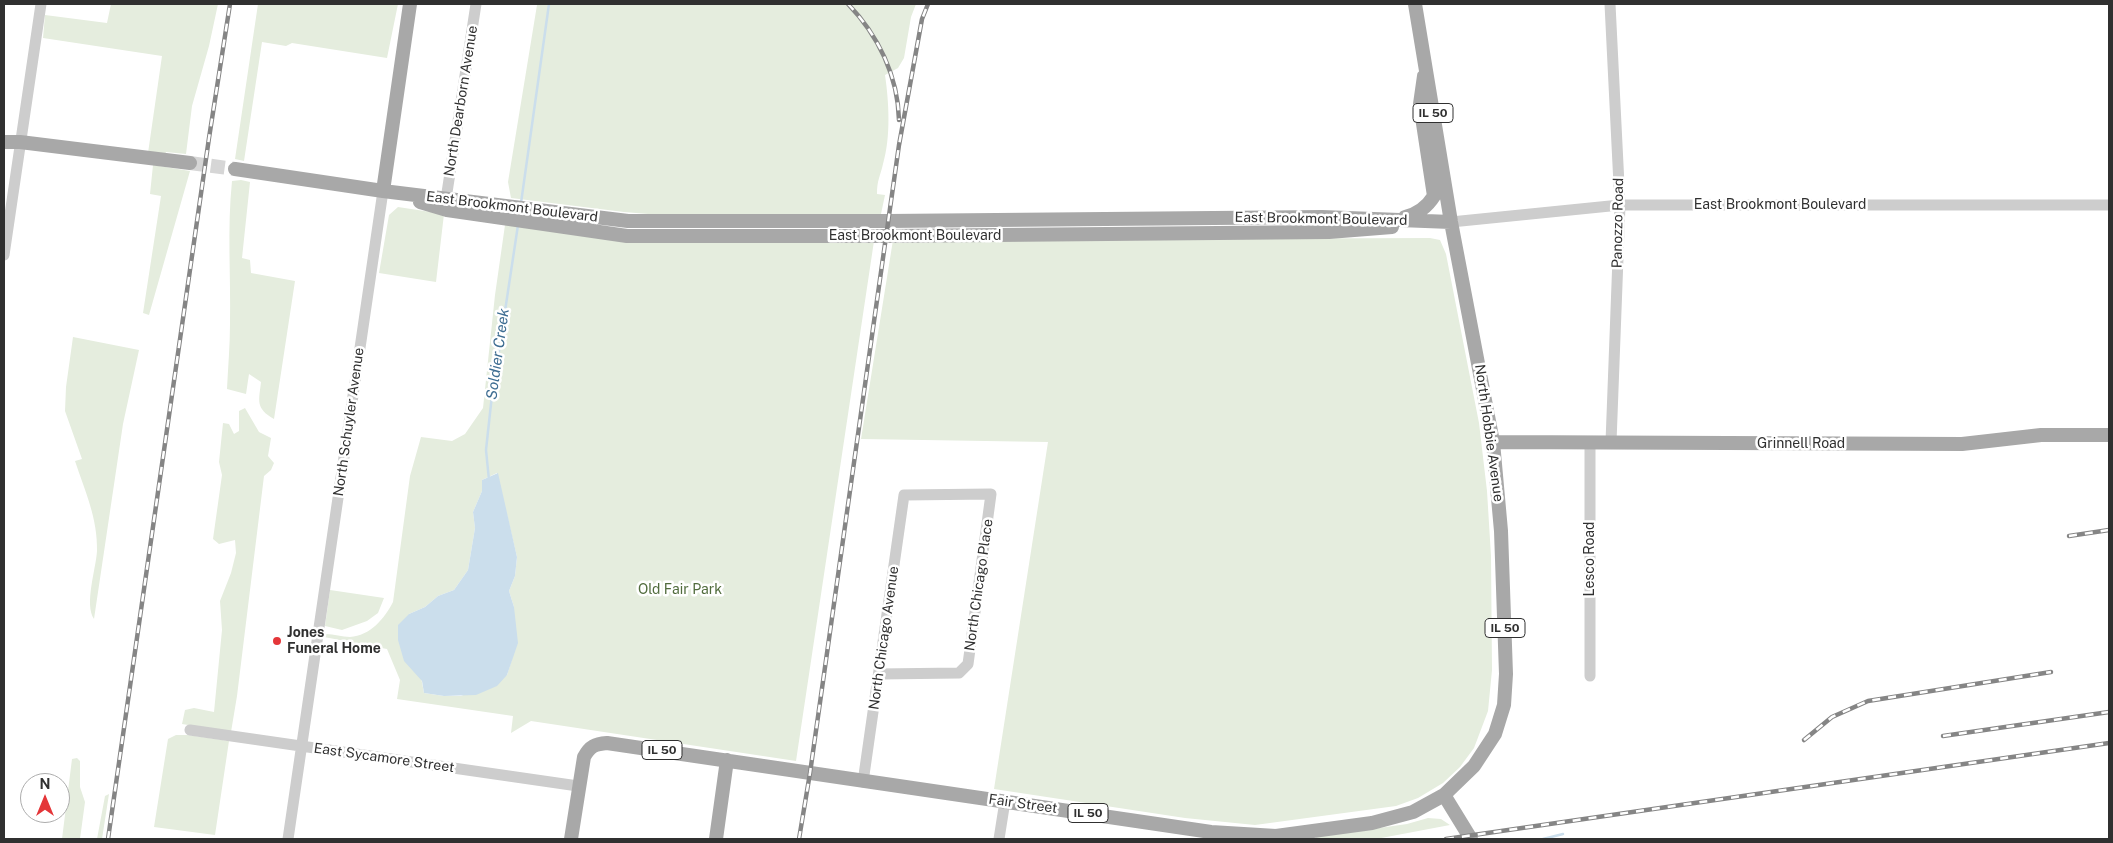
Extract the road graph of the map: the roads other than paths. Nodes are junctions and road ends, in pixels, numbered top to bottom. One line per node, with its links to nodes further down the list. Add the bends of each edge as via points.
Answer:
1 (42, 4): 8 (street)
2 (410, 4): 11 (main road, North Schuyler Avenue)
3 (476, 4): 12 (street, North Dearborn Avenue)
4 (1415, 4): 6 (main road, North Hobbie Avenue / IL 50)
5 (1610, 4): 14 (street, Panozzo Road)
6 (1426, 65): 17 (main road, via 1420,104 1434,196 1416,214); 18 (main road, North Hobbie Avenue / IL 50)
7 (4, 142): 8 (main road)
8 (20, 142): 9 (main road); 19 (street)
9 (190, 163)
10 (235, 169): 11 (main road, East Brookmont Boulevard)
11 (383, 191): 12 (main road, East Brookmont Boulevard); 15 (main road, East Brookmont Boulevard, via 444,210); 28 (street, North Schuyler Avenue)
12 (446, 199): 15 (main road, East Brookmont Boulevard)
13 (2109, 205): 14 (street, East Brookmont Boulevard)
14 (1620, 206): 18 (street, East Brookmont Boulevard); 23 (street, Panozzo Road)
15 (509, 213): 16 (main road, East Brookmont Boulevard)
16 (528, 215): 17 (main road, East Brookmont Boulevard, via 628,221 1322,216); 18 (main road, East Brookmont Boulevard, via 627,236 1329,232)
17 (1397, 219): 18 (main road, East Brookmont Boulevard)
18 (1451, 222): 21 (main road, North Hobbie Avenue / IL 50)
19 (4, 255)
20 (2109, 435): 23 (main road, Grinnell Road, via 2041,435 1962,444)
21 (1493, 442): 22 (main road, Grinnell Road); 32 (main road, North Hobbie Avenue / IL 50, via 1501,529 1506,674 1504,706 1487,749 1461,781)
22 (1590, 442): 23 (main road, Grinnell Road); 26 (street, Lesco Road)
23 (1611, 442)
24 (991, 494): 25 (street, North Chicago Place, via 968,664 959,673); 25 (street, North Chicago Avenue, via 904,495)
25 (879, 674): 30 (street, North Chicago Avenue)
26 (1590, 676)
27 (190, 730): 28 (street, East Sycamore Street)
28 (302, 746): 31 (street, East Sycamore Street); 34 (street, North Schuyler Avenue)
29 (727, 760): 30 (main road, Fair Street / IL 50); 31 (main road, Fair Street / IL 50, via 598,744 589,748 584,757); 36 (main road)
30 (863, 782): 33 (main road, Fair Street / IL 50)
31 (578, 786): 35 (main road, IL 50)
32 (1444, 795): 33 (main road, Fair Street / IL 50, via 1413,812 1372,823 1276,836 1211,832); 38 (main road)
33 (1005, 801): 37 (street)
34 (288, 839)
35 (571, 839)
36 (716, 839)
37 (999, 839)
38 (1471, 839)

